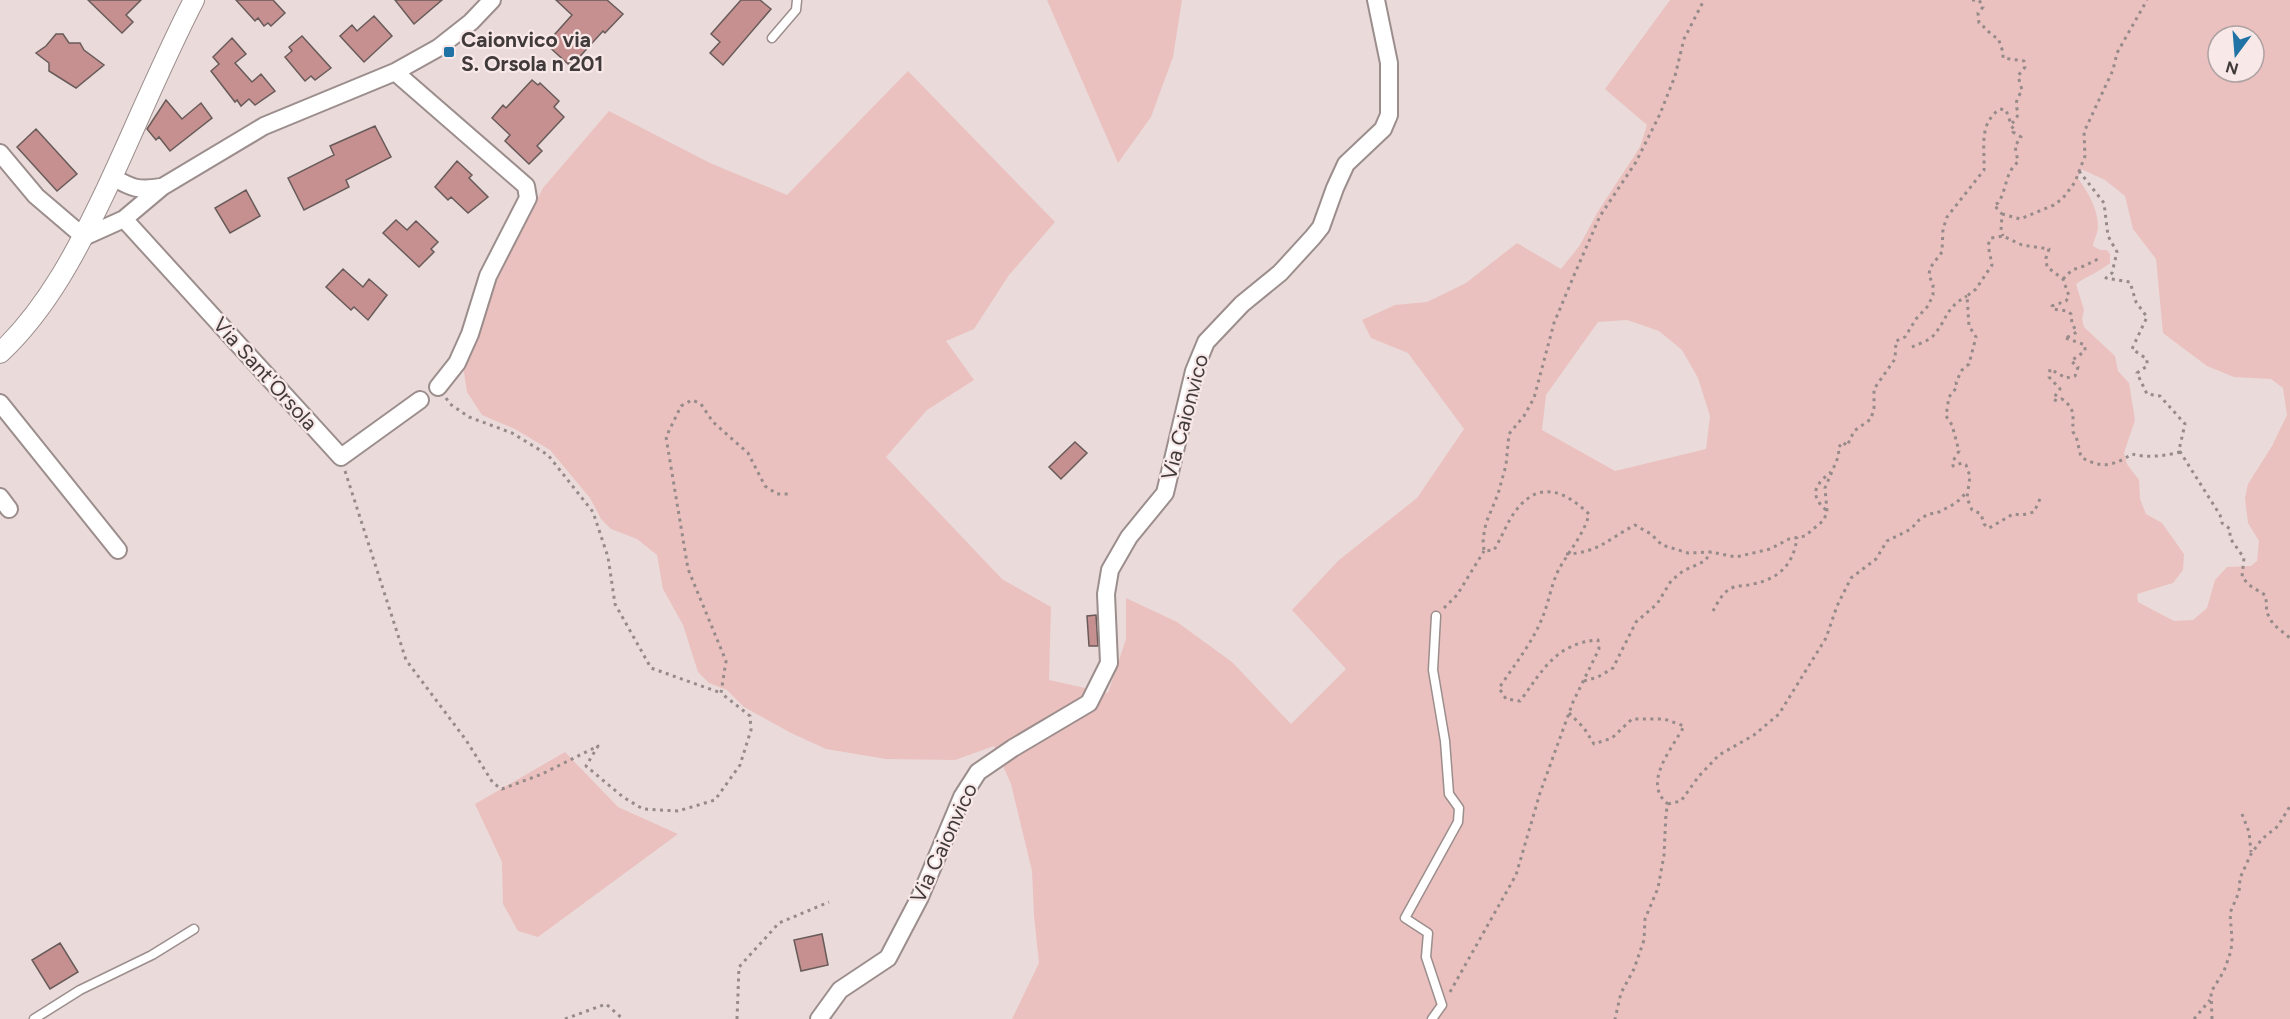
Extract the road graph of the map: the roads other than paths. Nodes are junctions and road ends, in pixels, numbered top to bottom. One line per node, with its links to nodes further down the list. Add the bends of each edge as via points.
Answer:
1 (194, 0): 8 (street)
2 (492, 0): 6 (street, via 438,48)
3 (797, 0): 5 (lane, via 796,10)
4 (1376, 0): 20 (street, Via Caionvico, via 1389,63 1389,115 1383,129 1346,164 1321,227 1313,237 1206,342 1194,371 1165,493 1129,537 1110,570 1106,594 1109,663 1089,703 978,772 888,958 840,990)
5 (771, 38)
6 (395, 72): 9 (street, via 264,126); 13 (street, via 526,186 528,198 488,276 457,363)
7 (0, 153): 11 (street, via 36,196)
8 (112, 177): 9 (street, via 132,188); 11 (street)
9 (162, 187): 10 (street)
10 (124, 219): 11 (street); 14 (street, Via Sant'Orsola, via 341,457)
11 (84, 237): 12 (street, via 37,310)
12 (0, 353)
13 (438, 387)
14 (420, 400)
15 (0, 403): 16 (street)
16 (118, 550)
17 (1436, 616): 21 (lane, via 1434,670 1446,741 1449,794 1459,808 1458,822 1405,918 1428,933 1426,957 1442,1005)
18 (194, 929): 19 (lane)
19 (34, 1019)
20 (819, 1019)
21 (1432, 1019)

